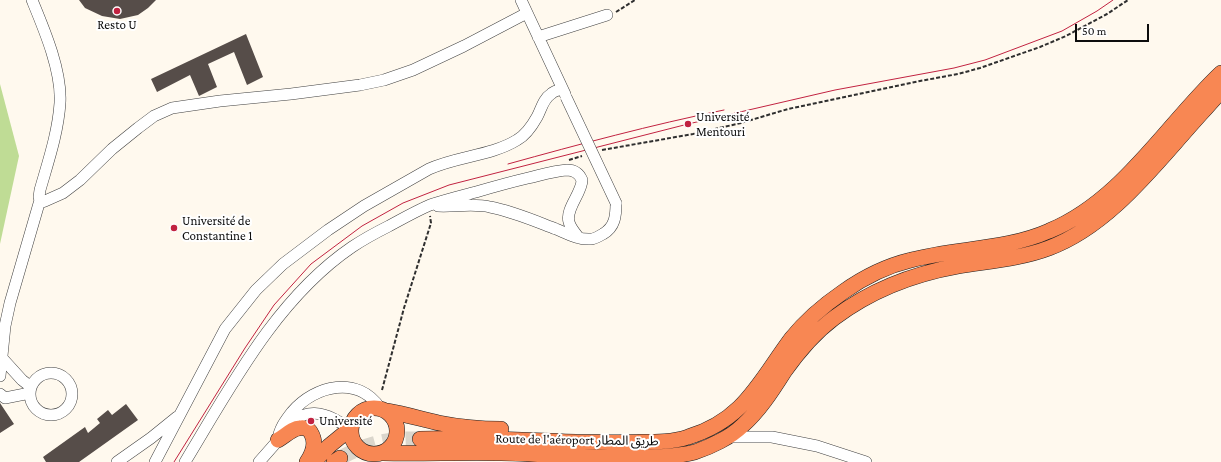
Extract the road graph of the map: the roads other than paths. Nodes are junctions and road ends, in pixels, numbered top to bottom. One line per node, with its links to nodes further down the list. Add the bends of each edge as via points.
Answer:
1 (32, 0): 9 (street, via 54,59 60,92 58,122 40,190)
2 (521, 0): 3 (street)
3 (527, 13): 5 (street); 9 (street, via 413,70 384,80 172,108 154,116 138,128 63,193 42,202)
4 (607, 15): 5 (street)
5 (538, 37): 8 (street)
6 (1221, 73): 24 (highway, Route de l'aéroport طريق المطار, via 1129,173 1089,209 1066,224 1030,238 911,260 884,268 865,278 820,308 783,350 739,409 715,426 691,436)
7 (1221, 91): 21 (highway, Route de l'aéroport طريق المطار, via 1160,160 1120,200 1094,223 1071,237 1038,252 957,266 905,279 874,293 832,319 785,370 776,386 742,427)
8 (564, 93): 11 (street, bridge, via 616,203 614,223 607,232 592,239); 17 (street, via 550,94 546,98 528,132 518,140 429,168 364,206 283,264 256,290 225,330)
9 (40, 200): 12 (street, via 10,303)
10 (430, 206): 11 (street, via 490,206); 11 (street, via 538,176 571,170 578,173 582,180 568,217); 29 (street, via 352,247 309,284 278,318 257,347)
11 (579, 238)
12 (2, 358): 13 (street); 14 (street, via 31,390 5,398)
13 (0, 376)
14 (0, 394)
15 (301, 403): 16 (street, via 319,391 343,388 365,393); 18 (street); 23 (street, via 284,422)
16 (384, 409): 19 (highway, via 366,408 355,417); 24 (highway, via 448,425 624,434); 25 (highway, via 392,416 398,429 390,449)
17 (180, 415): 27 (street); 28 (street)
18 (304, 415): 19 (street, via 317,413); 20 (street); 23 (street)
19 (351, 426): 25 (highway, via 351,436 360,450); 32 (highway)
20 (309, 430): 23 (highway, via 300,428); 31 (highway, via 315,442)
21 (726, 437): 26 (highway, Route de l'aéroport طريق المطار, via 694,452 653,456 580,457 501,453); 34 (street, via 772,437 817,446)
22 (420, 439): 24 (highway, Route de l'aéroport طريق المطار, via 613,443)
23 (278, 440): 30 (street)
24 (666, 441)
25 (379, 454): 26 (highway, Route de l'aéroport طريق المطار); 33 (highway, Route de l'aéroport طريق المطار)
26 (417, 458)
27 (117, 462)
28 (155, 462)
29 (185, 462)
30 (259, 462)
31 (307, 462)
32 (314, 462)
33 (358, 462)
34 (866, 462)

